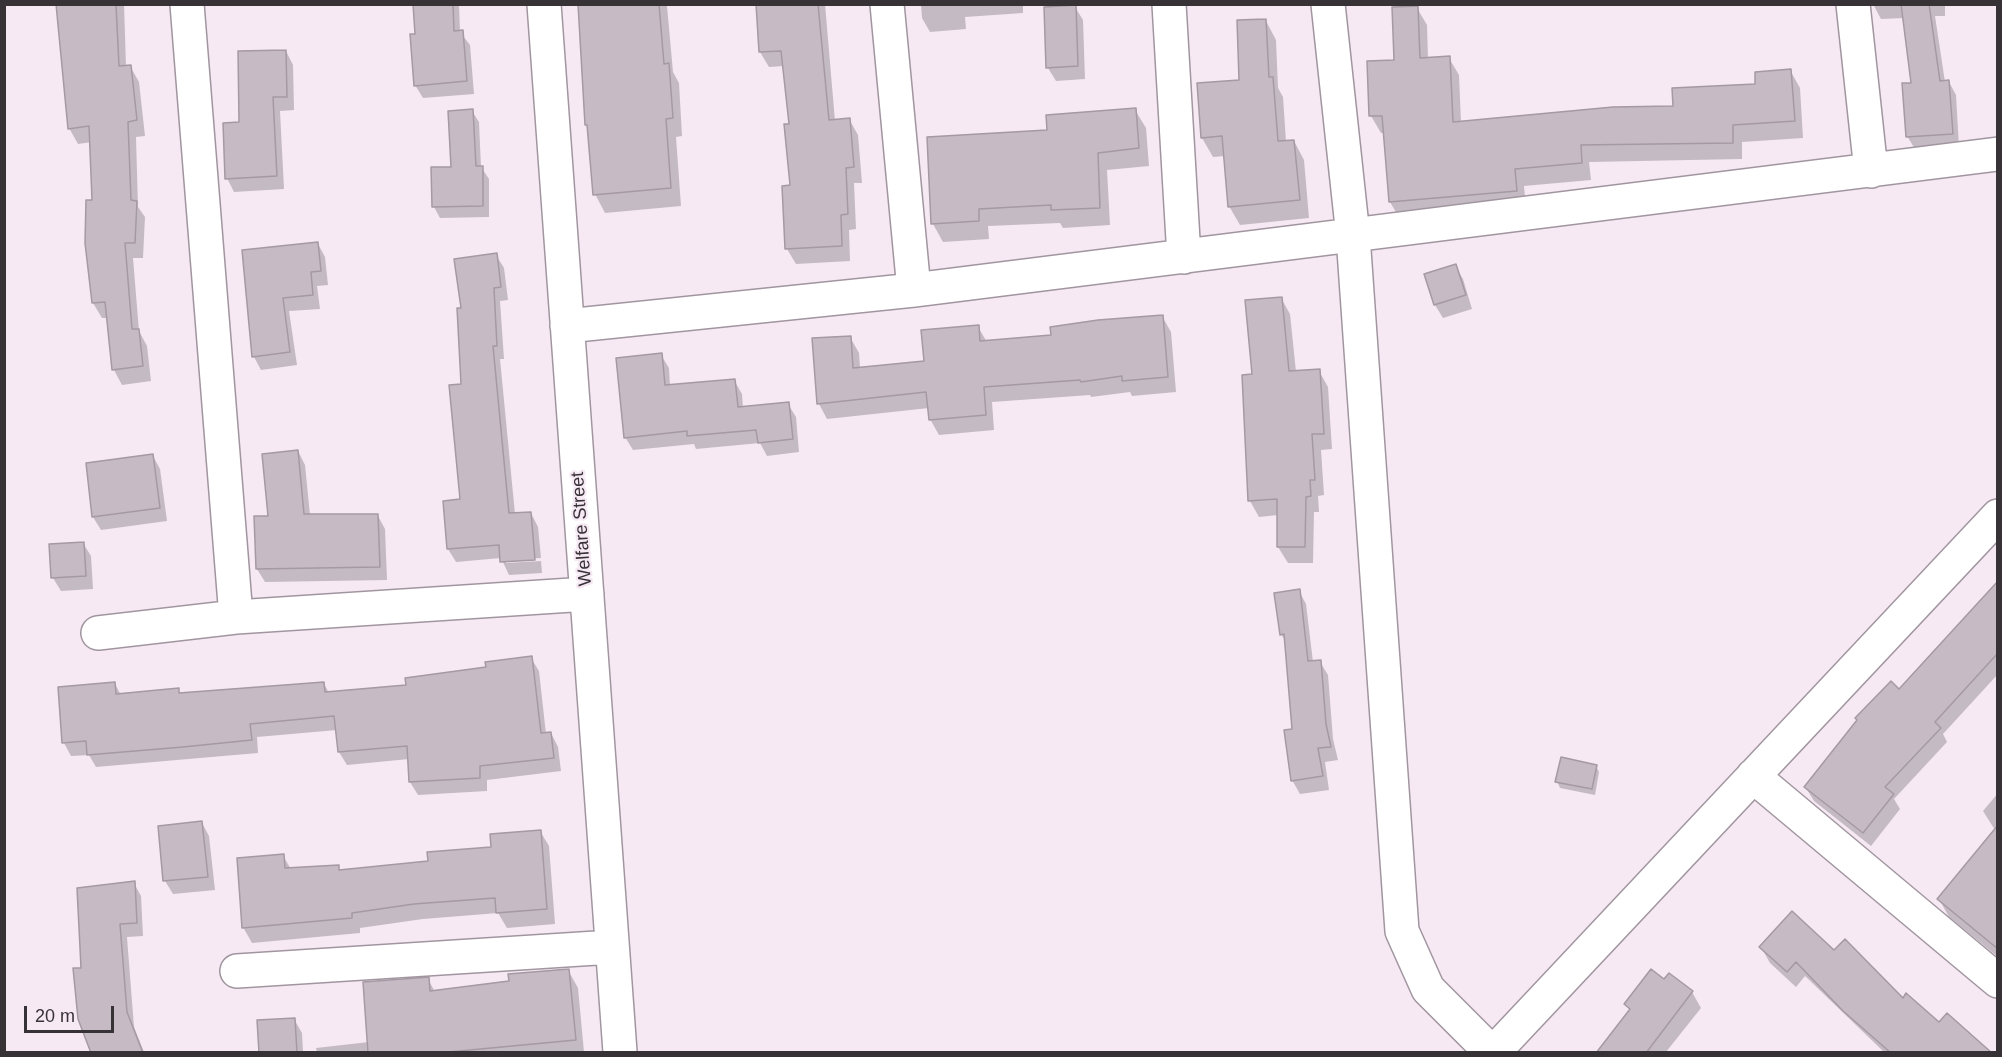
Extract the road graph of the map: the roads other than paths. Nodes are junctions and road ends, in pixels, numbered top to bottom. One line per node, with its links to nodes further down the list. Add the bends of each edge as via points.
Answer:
1 (187, 4): 15 (street)
2 (544, 4): 12 (street, Welfare Street)
3 (887, 4): 11 (street)
4 (1169, 4): 10 (street)
5 (1328, 4): 9 (street)
6 (1852, 4): 8 (street)
7 (1998, 154): 8 (street)
8 (1871, 171): 9 (street)
9 (1353, 236): 10 (street); 22 (street, via 1402,931 1428,989)
10 (1184, 257): 11 (street)
11 (914, 291): 12 (street)
12 (567, 326): 14 (street, Welfare Street)
13 (1998, 516): 17 (street)
14 (586, 594): 15 (street); 18 (street, Welfare Street)
15 (236, 617): 16 (street)
16 (98, 633)
17 (1753, 776): 20 (street); 22 (street)
18 (612, 947): 19 (street); 21 (street, Welfare Street)
19 (237, 971)
20 (1998, 981)
21 (620, 1053)
22 (1493, 1053)

